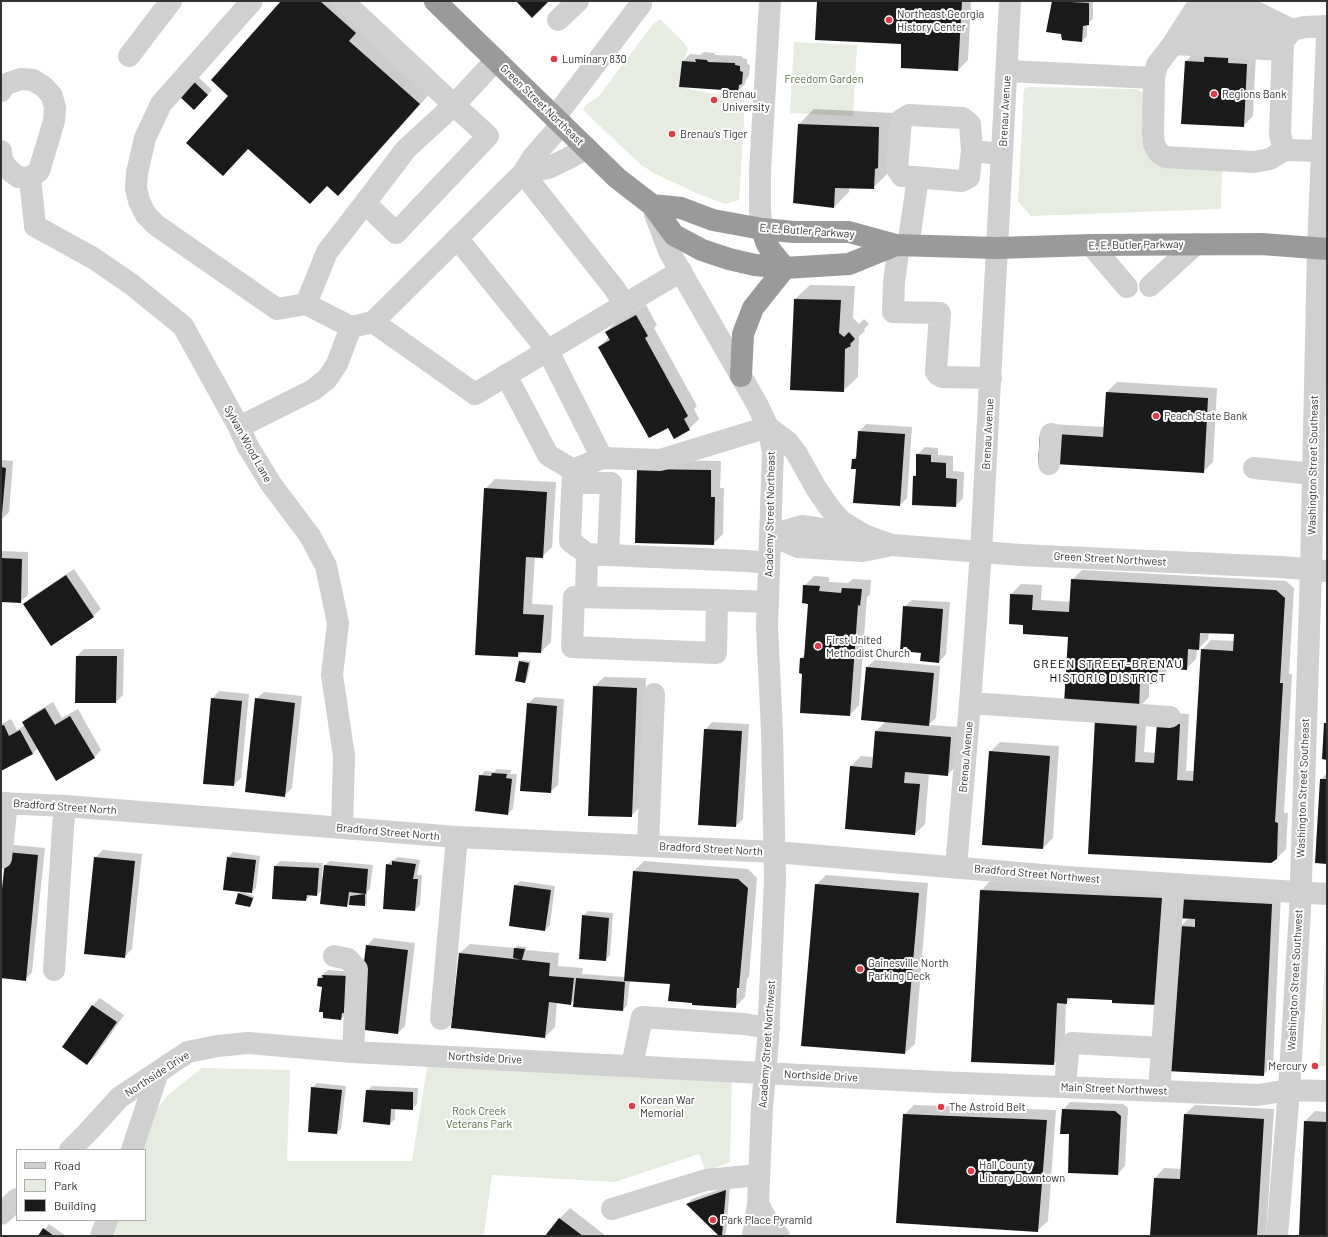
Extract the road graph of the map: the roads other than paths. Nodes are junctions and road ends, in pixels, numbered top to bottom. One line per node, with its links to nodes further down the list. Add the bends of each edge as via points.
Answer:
1 (171, 1): 15 (street)
2 (252, 1): 45 (street, via 161,104 145,138 136,173 136,188 146,215 156,225 277,309)
3 (343, 1): 21 (street)
4 (434, 1): 16 (highway, Green Street Northeast)
5 (578, 1): 9 (street)
6 (641, 1): 22 (street)
7 (770, 1): 34 (street, via 760,171)
8 (1010, 1): 17 (street, Brenau Avenue)
9 (558, 20)
10 (1327, 26): 14 (street, via 1305,27)
11 (1327, 38): 18 (street, Washington Street Southeast)
12 (1229, 39): 14 (street)
13 (1184, 42): 14 (street, via 1228,56); 14 (street, via 1206,28); 19 (street, via 1157,65)
14 (1286, 43): 24 (street, via 1280,134)
15 (129, 56)
16 (496, 60): 21 (street); 22 (highway, Green Street Northeast)
17 (1007, 71): 19 (street); 28 (street, Brenau Avenue)
18 (1326, 72): 27 (street, Washington Street Southeast)
19 (1154, 78): 24 (street, via 1154,144 1159,153 1166,157 1254,162 1270,159)
20 (1, 91): 30 (street, via 2,87 9,83 21,79 33,80 52,96 55,108 54,121 39,171)
21 (454, 105): 32 (street, via 406,149); 32 (street, via 488,136 396,233)
22 (559, 121): 23 (highway, Green Street Northeast); 29 (street)
23 (587, 148): 29 (street, via 548,168); 33 (highway, Green Street Northeast, via 617,178)
24 (1284, 150): 27 (street)
25 (1, 151): 30 (street, via 2,160 8,169 18,177)
26 (972, 151): 28 (street); 31 (street, via 969,177 962,181); 31 (street, via 970,124 963,118 909,115 902,120 897,169 902,176)
27 (1322, 151): 40 (street, Washington Street Southeast)
28 (1002, 154): 39 (street, Brenau Avenue)
29 (523, 173): 35 (street); 46 (street, via 614,288)
30 (30, 178): 53 (street, Sylvan Wood Lane, via 35,226 93,258 131,284 182,326)
31 (918, 178): 37 (street)
32 (365, 203): 45 (street, via 327,252)
33 (652, 205): 34 (highway, E. E. Butler Parkway, via 681,208 713,220); 41 (highway, E. E. Butler Parkway, via 674,235 702,250 755,265); 42 (street, Academy Street Northeast, via 668,251)
34 (762, 229): 37 (highway, E. E. Butler Parkway, via 849,232); 41 (highway, via 768,247)
35 (457, 238): 47 (street); 49 (street)
36 (1196, 244): 38 (highway, E. E. Butler Parkway); 40 (highway, E. E. Butler Parkway, via 1262,244); 43 (street)
37 (901, 245): 39 (highway, E. E. Butler Parkway); 41 (highway, E. E. Butler Parkway, via 849,264); 52 (street, via 894,282 893,312 940,313 936,372 938,375)
38 (1092, 245): 39 (highway, E. E. Butler Parkway); 44 (street)
39 (997, 248): 52 (street, Brenau Avenue)
40 (1322, 248): 59 (street, Washington Street Southeast)
41 (785, 268): 51 (highway, via 753,308 743,334)
42 (681, 271): 46 (street); 51 (street, Academy Street Northeast)
43 (1150, 286)
44 (1127, 287)
45 (306, 304): 48 (street)
46 (624, 305): 49 (street)
47 (373, 322): 48 (street); 50 (street, via 474,394)
48 (350, 327): 53 (street, via 337,364 327,379 313,390)
49 (548, 351): 50 (street); 56 (street)
50 (506, 375): 60 (street, via 548,455)
51 (741, 376): 54 (street, Academy Street Northeast)
52 (991, 378): 64 (street, Brenau Avenue)
53 (239, 427): 76 (street, Sylvan Wood Lane, via 247,446 271,484 310,536 326,566 338,623 332,676 344,756)
54 (768, 427): 56 (street, via 660,460); 61 (street, Academy Street Northeast, via 773,452); 62 (street, via 788,442 816,488 841,521)
55 (1051, 434): 57 (street)
56 (602, 458): 60 (street)
57 (1049, 464)
58 (1254, 468): 59 (street)
59 (1313, 474): 67 (street, Washington Street Southeast)
60 (573, 476): 65 (street, via 570,541); 65 (street, via 611,483)
61 (771, 535): 62 (street, Green Street Northwest, via 802,526); 63 (street, Green Street Northwest, via 798,547 863,551); 66 (street, Academy Street Northeast)
62 (864, 535): 63 (street, Green Street Northwest)
63 (892, 545): 64 (street, Green Street Northwest)
64 (981, 552): 67 (street, Green Street Northwest); 72 (street, Brenau Avenue)
65 (597, 555): 66 (street); 68 (street)
66 (770, 563): 70 (street, Academy Street Northeast)
67 (1319, 571): 83 (street, Washington Street Southeast)
68 (586, 597): 69 (street); 69 (street, via 574,597 572,647 716,653)
69 (717, 600): 70 (street)
70 (768, 602): 79 (street, Academy Street Northeast)
71 (654, 694): 78 (street)
72 (970, 703): 73 (street); 81 (street, Brenau Avenue)
73 (1170, 717)
74 (4, 803): 75 (street, Bradford Street North); 80 (street)
75 (65, 806): 76 (street, Bradford Street North); 86 (street)
76 (342, 828): 77 (street, Bradford Street North)
77 (457, 837): 78 (street, Bradford Street North); 87 (street)
78 (648, 846): 79 (street, Bradford Street North)
79 (775, 852): 81 (street, Bradford Street Northwest); 88 (street, Academy Street Northwest)
80 (1, 858)
81 (956, 867): 82 (street, Bradford Street Northwest)
82 (1174, 884): 83 (street, Bradford Street Northwest); 89 (street)
83 (1300, 892): 84 (street, Bradford Street Northwest); 96 (street, Washington Street Southwest)
84 (1327, 894)
85 (334, 956): 90 (street, via 348,959 357,969)
86 (54, 970)
87 (441, 1019)
88 (769, 1028): 91 (street, via 642,1017); 93 (street, Academy Street Northwest)
89 (1162, 1048): 95 (street, via 1072,1043 1068,1052); 97 (street)
90 (353, 1052): 91 (street, Northside Drive); 92 (street, Northside Drive, via 248,1043 217,1046 188,1052)
91 (632, 1066): 93 (street, Northside Drive)
92 (158, 1072): 99 (street, Northside Drive, via 120,1098); 100 (street)
93 (765, 1073): 94 (street, Northside Drive); 101 (street, Academy Street Northwest)
94 (938, 1082): 95 (street, Main Street Northwest)
95 (1065, 1087): 97 (street, Main Street Northwest)
96 (1289, 1090): 97 (street, Main Street Northwest, via 1258,1095); 98 (street, Main Street Northwest); 110 (street, Washington Street Southwest)
97 (1159, 1091)
98 (1327, 1091)
99 (71, 1149)
100 (132, 1149)
101 (759, 1175): 103 (street, Academy Street Northwest); 104 (street, via 706,1180)
102 (16, 1200): 105 (street)
103 (758, 1204): 108 (street, Academy Street Northwest); 109 (street, via 770,1226)
104 (612, 1209)
105 (1, 1214)
106 (107, 1221): 107 (street)
107 (101, 1236)
108 (753, 1236)
109 (779, 1236)
110 (1277, 1236)

